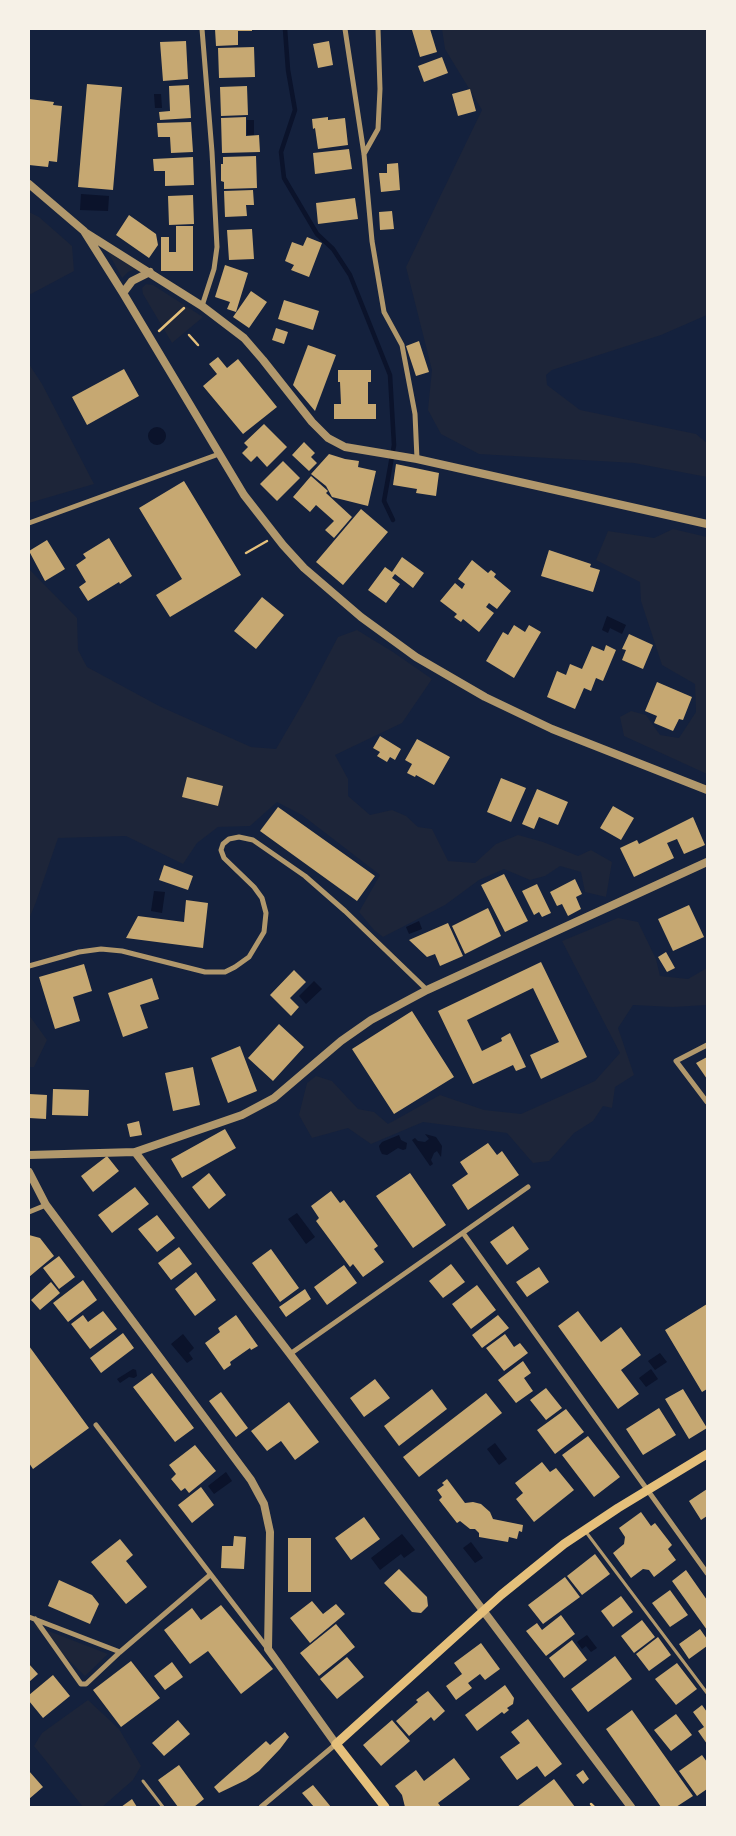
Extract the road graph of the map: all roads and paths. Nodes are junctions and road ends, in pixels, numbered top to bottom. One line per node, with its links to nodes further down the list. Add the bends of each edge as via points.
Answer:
1 (202, 29): 10 (street, via 217,247 214,269)
2 (345, 29): 4 (street)
3 (378, 29): 4 (street, via 378,129)
4 (364, 154): 15 (street, via 372,241 384,312 402,346 415,414)
5 (29, 184): 6 (street)
6 (84, 232): 7 (street); 8 (street)
7 (150, 272): 8 (street, via 132,281); 9 (street)
8 (123, 293): 12 (street)
9 (192, 300): 10 (street); 12 (path)
10 (202, 306): 15 (street, via 244,338 328,438 344,447)
11 (189, 335): 13 (path)
12 (150, 339): 14 (street)
13 (198, 345)
14 (219, 454): 16 (street); 18 (street)
15 (417, 459): 17 (street)
16 (29, 522)
17 (707, 524)
18 (275, 536): 19 (path); 20 (street, via 304,568 361,617 449,677 518,714)
19 (246, 553)
20 (707, 790)
21 (707, 862): 23 (street)
22 (29, 966): 23 (street, via 101,949 122,951 205,972 225,972 236,967 249,958 264,932 266,912 262,898 224,858 221,850 229,839 239,837 253,840 305,876)
23 (427, 990): 26 (street, via 371,1020 274,1098 242,1116)
24 (707, 1045): 25 (street, via 676,1061)
25 (707, 1102)
26 (135, 1152): 27 (street); 33 (street)
27 (29, 1155)
28 (29, 1172): 30 (street)
29 (528, 1187): 32 (street)
30 (46, 1205): 31 (street); 43 (street, via 251,1480 264,1504 270,1532)
31 (29, 1212)
32 (463, 1233): 33 (street); 36 (street)
33 (290, 1354): 40 (street)
34 (96, 1425): 39 (street)
35 (707, 1454): 36 (main road)
36 (647, 1489): 37 (main road); 38 (street)
37 (584, 1530): 40 (main road); 45 (lane)
38 (707, 1573)
39 (210, 1575): 43 (street); 44 (street)
40 (483, 1610): 46 (main road); 51 (street)
41 (29, 1617): 42 (street)
42 (35, 1619): 44 (street); 44 (street, via 83,1684)
43 (268, 1648): 46 (street)
44 (120, 1652)
45 (707, 1692)
46 (336, 1744): 49 (street); 50 (main road)
47 (143, 1781): 48 (lane)
48 (163, 1807)
49 (261, 1807)
50 (385, 1807)
51 (631, 1807)

